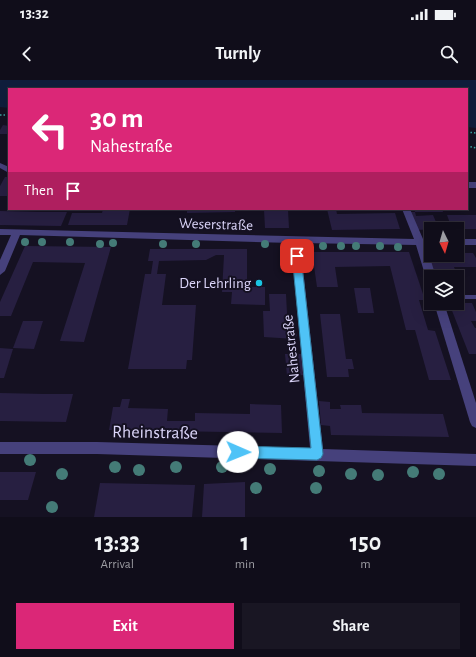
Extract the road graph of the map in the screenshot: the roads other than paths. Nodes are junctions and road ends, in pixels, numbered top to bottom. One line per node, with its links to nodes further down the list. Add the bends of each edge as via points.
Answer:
1 (406, 210): 5 (street)
2 (0, 232): 3 (street, Weserstraße)
3 (17, 232): 4 (street, Weserstraße); 10 (street)
4 (295, 241): 5 (street, Weserstraße); 16 (street, Nahestraße)
5 (420, 242): 6 (street, Weserstraße); 9 (street)
6 (424, 242)
7 (464, 242): 8 (street)
8 (476, 242)
9 (429, 270)
10 (0, 271)
11 (464, 297): 12 (lane)
12 (476, 297)
13 (441, 310): 14 (street)
14 (476, 422)
15 (0, 448): 16 (street, Rheinstraße)
16 (317, 454): 17 (street, Rheinstraße)
17 (476, 460)

